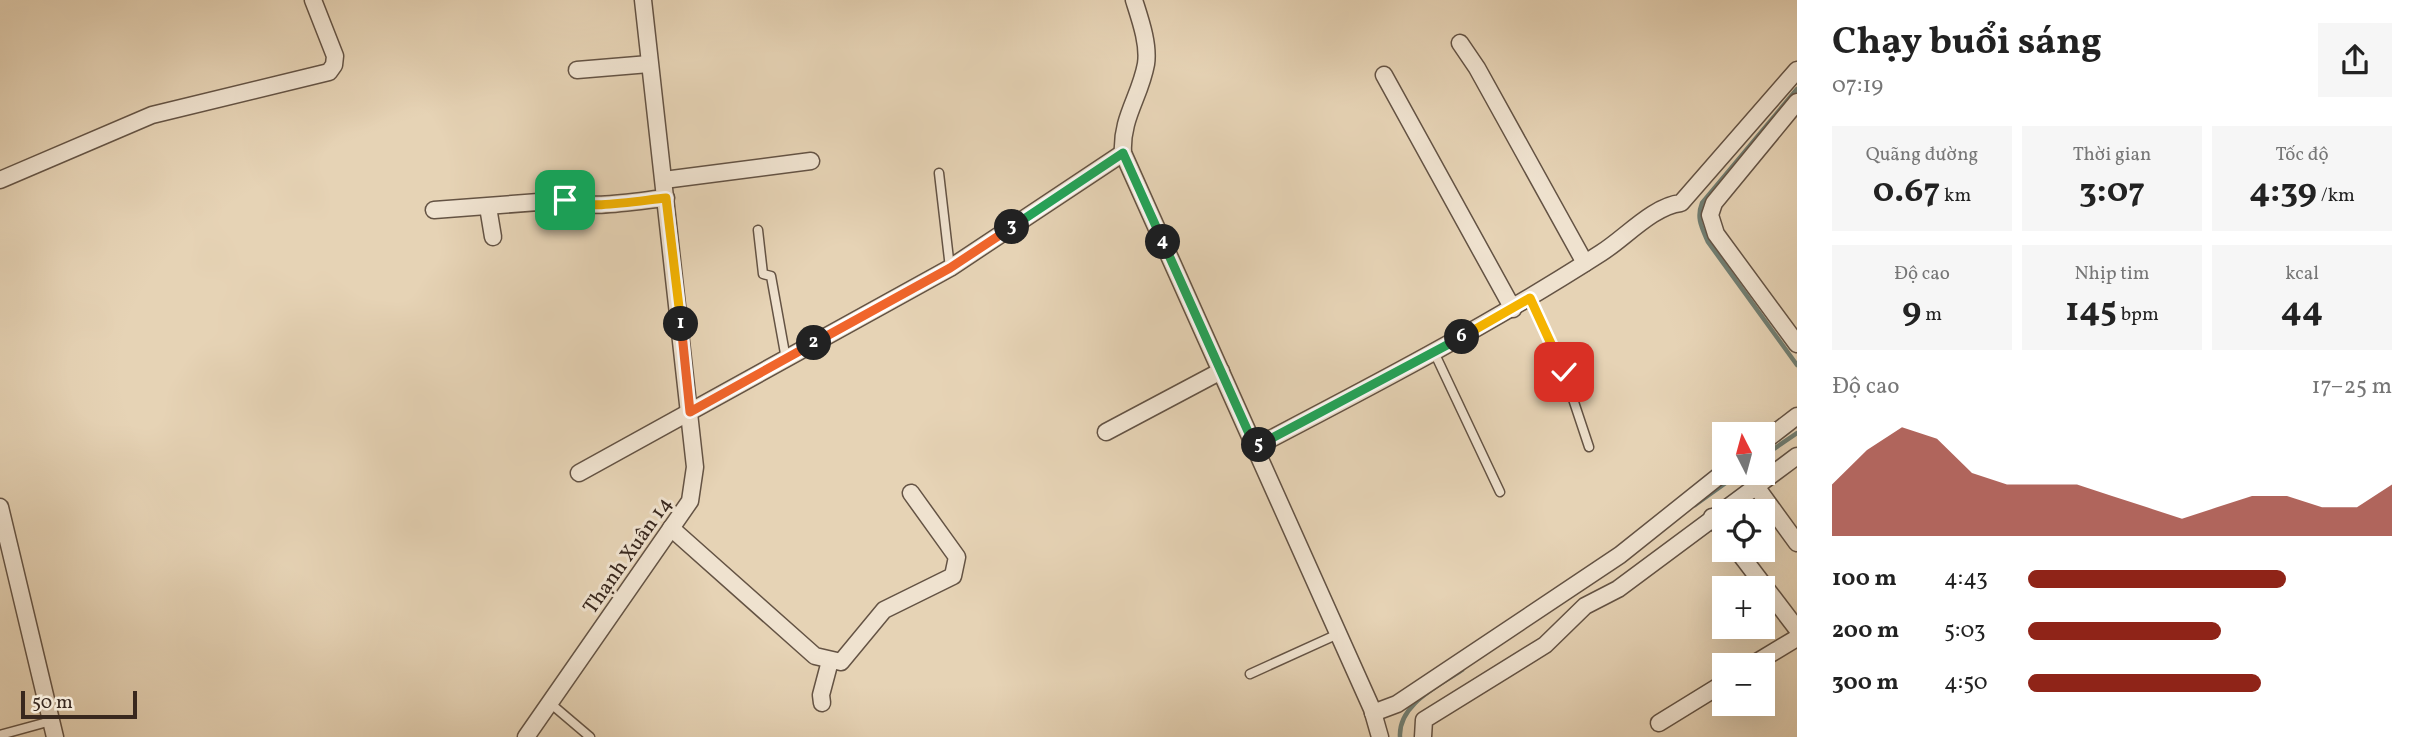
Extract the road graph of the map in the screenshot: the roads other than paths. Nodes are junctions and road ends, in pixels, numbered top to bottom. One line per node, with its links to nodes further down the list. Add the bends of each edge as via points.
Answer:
1 (313, 0): 13 (street, via 335,56 329,72 152,115)
2 (643, 0): 5 (street, Thạnh Xuân 14)
3 (1134, 0): 10 (street, via 1146,63 1123,127)
4 (1460, 43): 20 (street)
5 (649, 64): 6 (street); 14 (street, Thạnh Xuân 14)
6 (577, 70)
7 (1797, 70): 20 (street, via 1681,203 1669,204)
8 (1384, 75): 23 (street)
9 (1797, 102): 24 (street, via 1714,204 1710,215 1716,234)
10 (1123, 153): 21 (street); 27 (street)
11 (811, 161): 14 (street)
12 (939, 173): 21 (lane)
13 (0, 180)
14 (664, 180): 15 (street, Thạnh Xuân 14)
15 (666, 198): 16 (street); 28 (street, Thạnh Xuân 14)
16 (488, 207): 17 (street); 19 (street)
17 (434, 210)
18 (758, 230): 26 (lane, via 763,274 771,276)
19 (493, 237)
20 (1585, 263): 22 (street)
21 (950, 268): 26 (street)
22 (1530, 298): 23 (street); 33 (lane, via 1564,372)
23 (1513, 309): 25 (street)
24 (1795, 335)
25 (1434, 352): 32 (street); 39 (lane)
26 (786, 359): 28 (street)
27 (1221, 372): 30 (street); 32 (street)
28 (690, 412): 36 (street); 44 (street, Thạnh Xuân 14, via 695,467 690,502)
29 (1797, 416): 31 (street)
30 (1106, 432)
31 (1775, 433)
32 (1255, 447): 48 (street)
33 (1589, 447)
34 (1797, 456): 35 (street)
35 (1775, 471)
36 (579, 473)
37 (1712, 482): 56 (street, via 1620,555 1444,674 1397,704)
38 (1755, 485): 41 (street); 45 (street)
39 (1500, 492)
40 (911, 493): 51 (street, via 957,556 953,576 884,610 841,662)
41 (1736, 499)
42 (0, 507): 58 (street)
43 (1712, 517): 63 (street, via 1618,589 1585,606 1545,645 1442,706 1424,720)
44 (671, 528): 51 (street, via 815,656); 54 (street, Thạnh Xuân 14)
45 (1797, 543)
46 (1746, 562): 47 (street)
47 (1797, 629)
48 (1338, 634): 52 (lane); 56 (street)
49 (1797, 638): 50 (street)
50 (1772, 653)
51 (830, 661): 55 (street)
52 (1250, 674)
53 (1712, 690): 57 (street)
54 (550, 703): 60 (street, Thạnh Xuân 14); 61 (lane)
55 (822, 703)
56 (1373, 713): 62 (street)
57 (1659, 723)
58 (53, 729): 59 (lane)
59 (0, 735)
60 (526, 737)
61 (590, 737)
62 (1380, 737)
63 (1423, 737)

